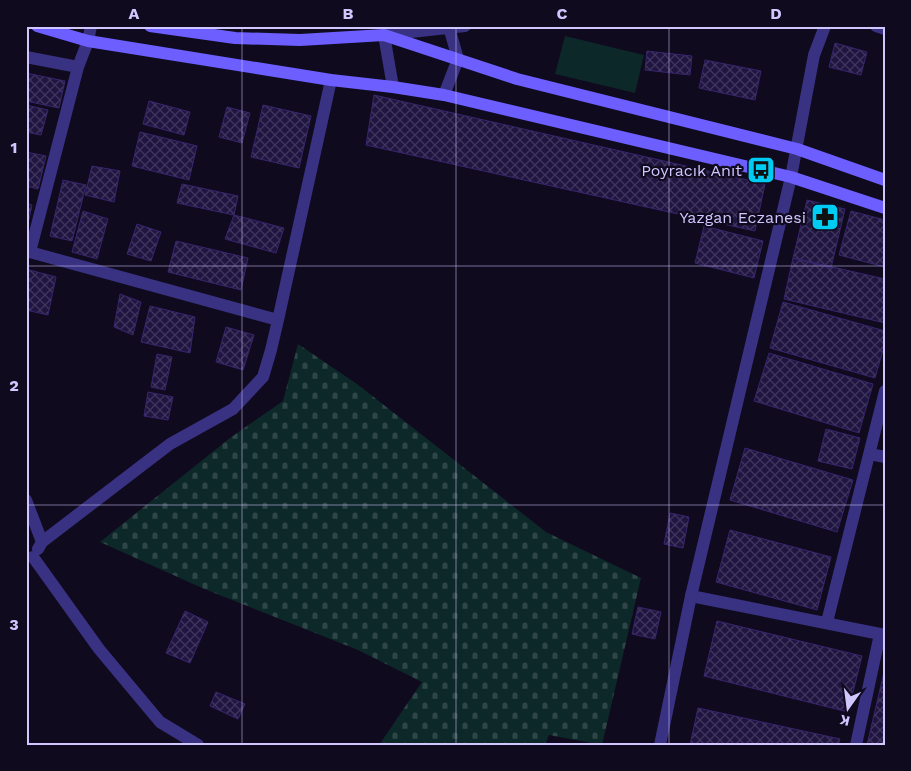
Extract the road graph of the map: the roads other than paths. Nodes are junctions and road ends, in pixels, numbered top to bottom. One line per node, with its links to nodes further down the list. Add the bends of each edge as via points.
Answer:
1 (37, 26): 10 (main road)
2 (90, 26): 10 (street)
3 (150, 26): 9 (main road, via 244,38 300,40)
4 (465, 26): 7 (street)
5 (825, 26): 17 (street, via 814,55)
6 (876, 26): 8 (street)
7 (449, 27): 9 (street); 12 (street)
8 (885, 29)
9 (384, 35): 12 (main road); 15 (street)
10 (88, 41): 13 (street); 14 (main road)
11 (26, 57): 13 (street)
12 (458, 59): 16 (street); 17 (main road, via 517,79)
13 (78, 67): 21 (street)
14 (331, 80): 15 (main road); 22 (street)
15 (393, 87): 16 (main road)
16 (444, 95): 18 (main road)
17 (797, 149): 18 (street); 19 (main road)
18 (791, 178): 20 (main road); 29 (street)
19 (885, 180)
20 (885, 208)
21 (28, 251): 22 (street)
22 (278, 320): 27 (street, via 263,376 233,409 170,444)
23 (885, 391): 24 (street)
24 (870, 454): 25 (street); 30 (street)
25 (885, 457)
26 (26, 500): 27 (street)
27 (42, 542): 28 (street)
28 (29, 560): 32 (street, via 160,722)
29 (691, 596): 30 (street); 33 (street)
30 (827, 622): 31 (street)
31 (882, 634): 34 (street)
32 (198, 745)
33 (660, 745)
34 (856, 745)

